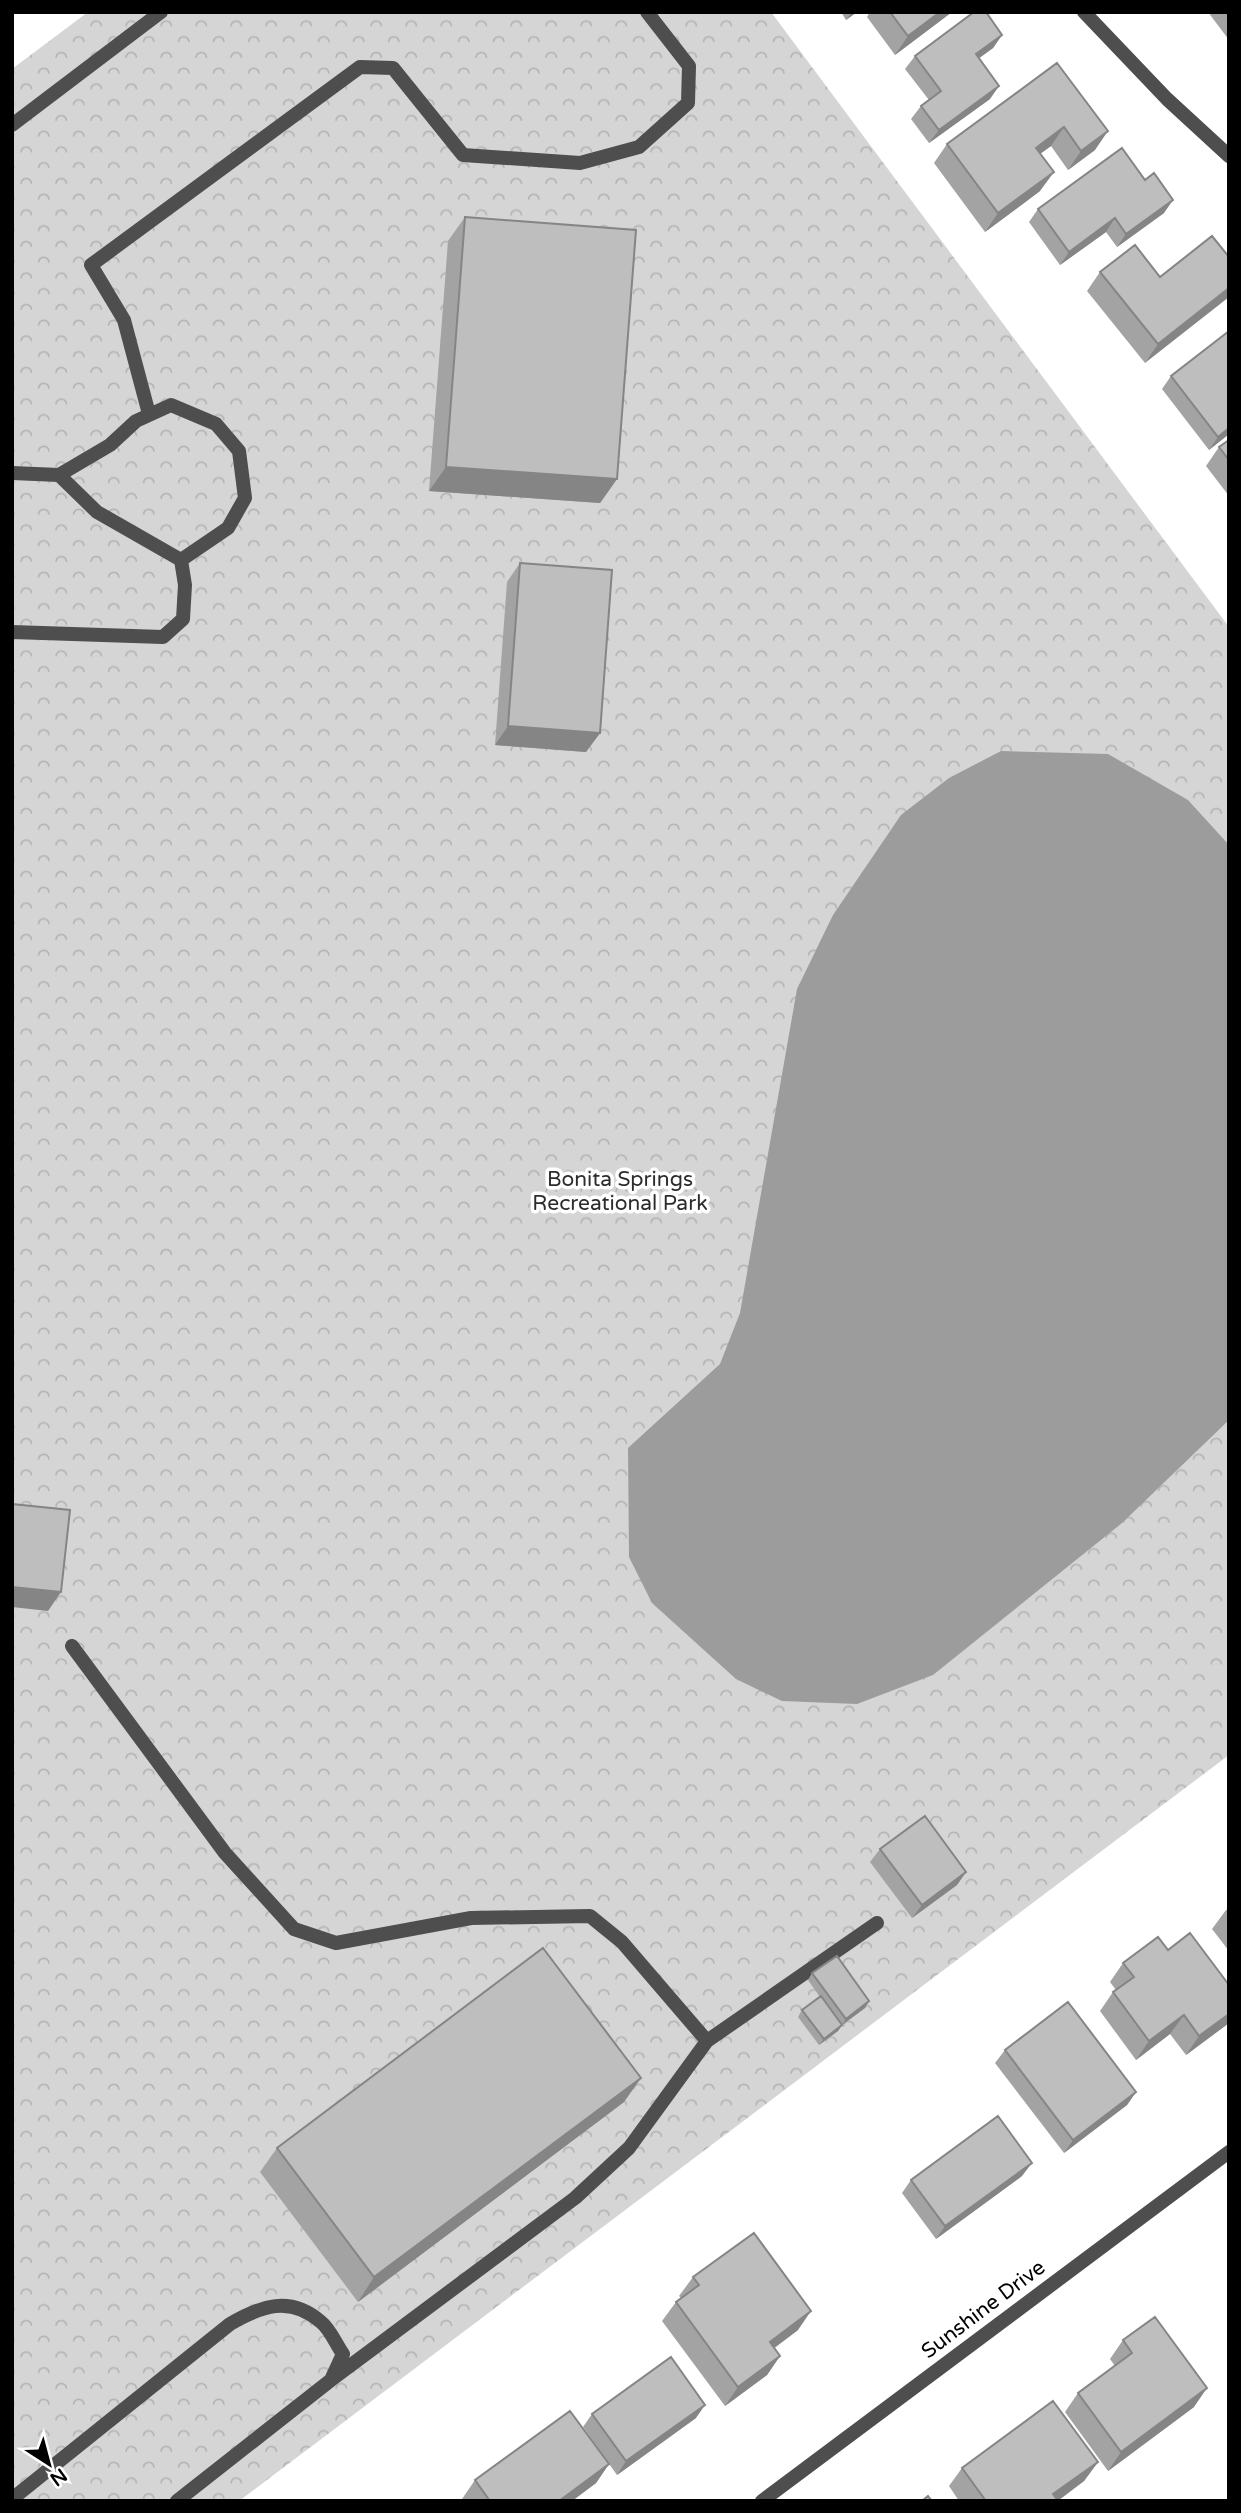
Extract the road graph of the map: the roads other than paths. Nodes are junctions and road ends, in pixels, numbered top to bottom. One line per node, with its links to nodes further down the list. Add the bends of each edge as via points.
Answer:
1 (161, 12): 4 (street)
2 (647, 12): 6 (street, via 689,66 688,103 639,147 580,163 463,155 393,68 360,67 91,265 124,320)
3 (1084, 12): 5 (street)
4 (12, 125)
5 (1229, 156)
6 (149, 414): 8 (street, via 110,445); 9 (street, via 171,405 216,424 239,451 245,498 228,527)
7 (12, 473): 8 (street)
8 (59, 475): 9 (street, via 97,512)
9 (181, 561): 10 (street, via 183,619 163,637)
10 (12, 632)
11 (72, 1646): 13 (street, via 225,1853 294,1929 337,1944 471,1917 590,1916 622,1942)
12 (877, 1923): 13 (street)
13 (707, 2041): 15 (street, via 629,2148 575,2198)
14 (1229, 2152): 18 (street, Sunshine Drive)
15 (331, 2380): 16 (street, via 343,2354 321,2322 288,2305 258,2307 230,2324); 17 (street)
16 (12, 2499)
17 (177, 2501)
18 (762, 2501)

